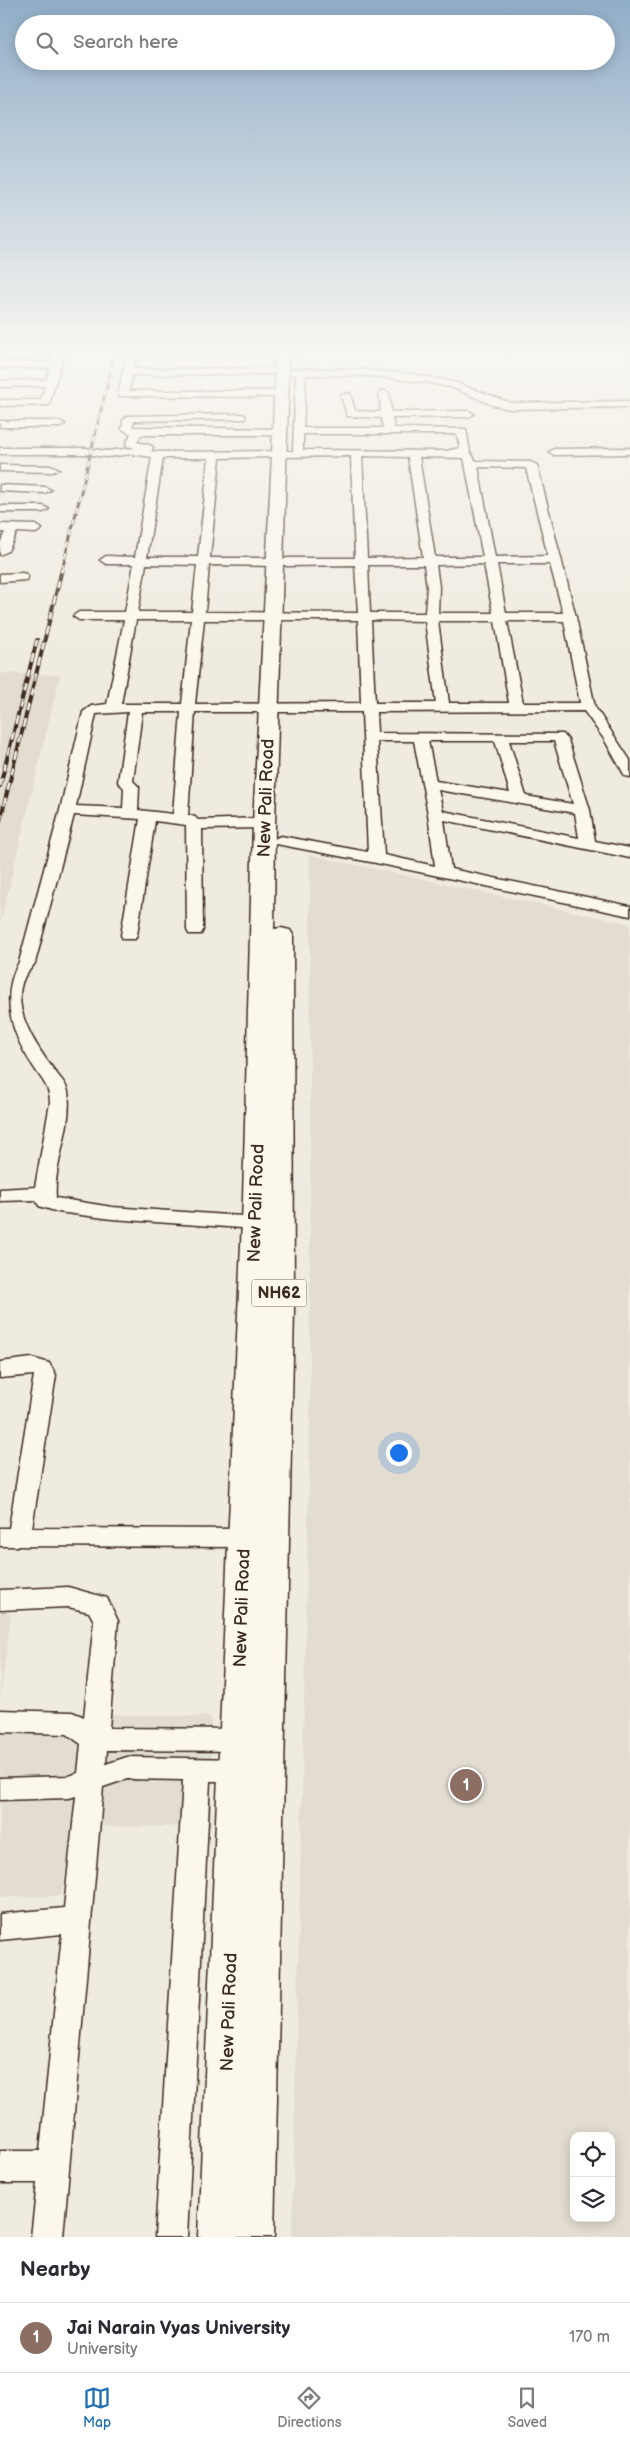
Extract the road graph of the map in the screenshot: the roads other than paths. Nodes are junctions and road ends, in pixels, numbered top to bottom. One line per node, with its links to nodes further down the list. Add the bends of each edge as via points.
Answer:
1 (148, 453): 8 (street)
2 (204, 453): 8 (street)
3 (215, 453): 27 (street)
4 (285, 453): 28 (highway, New Pali Road / NH62)
5 (355, 453): 29 (street)
6 (413, 453): 24 (street)
7 (449, 453): 9 (street, via 470,456)
8 (158, 455): 26 (street)
9 (472, 464): 23 (street, via 531,465); 25 (street)
10 (0, 468): 11 (street)
11 (31, 468): 12 (street); 14 (street)
12 (53, 469)
13 (0, 488): 14 (street)
14 (21, 489): 15 (street)
15 (45, 490)
16 (0, 509): 17 (street)
17 (43, 509)
18 (0, 528): 19 (street)
19 (13, 528): 20 (street); 21 (street)
20 (36, 529)
21 (0, 552)
22 (106, 560): 26 (street)
23 (555, 560): 25 (street); 39 (street)
24 (429, 561): 25 (street); 29 (street); 36 (street, via 433,587)
25 (489, 561): 38 (street)
26 (141, 562): 27 (street); 33 (street)
27 (204, 562): 28 (street); 37 (street)
28 (282, 562): 29 (street); 34 (highway, New Pali Road / NH62)
29 (362, 562): 35 (street)
30 (22, 577): 31 (street)
31 (0, 578)
32 (79, 616): 33 (street)
33 (131, 616): 37 (street); 42 (street)
34 (279, 616): 35 (street); 37 (street); 45 (highway, New Pali Road / NH62)
35 (365, 616): 36 (street); 46 (street)
36 (431, 616): 38 (street); 47 (street)
37 (198, 617): 44 (street)
38 (501, 617): 39 (street); 40 (street)
39 (570, 617): 41 (street)
40 (517, 707): 41 (street); 47 (street)
41 (588, 707): 51 (street)
42 (113, 708): 43 (street); 54 (street, via 90,712)
43 (136, 708): 44 (street); 56 (street, via 125,782 132,787)
44 (188, 708): 45 (street); 59 (street)
45 (277, 708): 46 (street); 60 (highway, New Pali Road / NH62)
46 (368, 708): 47 (street); 49 (street)
47 (443, 708)
48 (501, 736): 50 (street); 53 (street); 55 (street, via 550,736 561,740)
49 (371, 737): 50 (street); 63 (street)
50 (420, 737): 52 (street)
51 (630, 773)
52 (429, 784): 53 (street); 57 (street)
53 (519, 799): 55 (street)
54 (68, 810): 56 (street); 68 (street, via 27,963 14,978 8,998 10,1018 59,1089 55,1141)
55 (582, 810): 61 (street)
56 (130, 814): 58 (street)
57 (436, 814): 61 (street); 64 (street)
58 (148, 816): 59 (street); 67 (street)
59 (187, 822): 60 (street); 66 (street)
60 (273, 832): 63 (street); 70 (highway, New Pali Road / NH62); 77 (highway, New Pali Road / NH62, via 279,1310)
61 (588, 844): 62 (street)
62 (630, 853)
63 (376, 858): 64 (street)
64 (444, 872): 65 (street)
65 (630, 911)
66 (196, 930)
67 (129, 934)
68 (44, 1193): 69 (street); 70 (street, via 46,1202 58,1206)
69 (0, 1195)
70 (256, 1223): 73 (highway, New Pali Road / NH62)
71 (0, 1370): 72 (street, via 32,1366 41,1368 45,1376)
72 (10, 1537): 73 (street)
73 (245, 1538): 77 (highway, New Pali Road / NH62)
74 (0, 1600): 76 (street, via 68,1596 98,1605 106,1621)
75 (0, 1721): 76 (street, via 72,1723)
76 (95, 1739): 77 (street); 79 (street)
77 (252, 1755): 78 (street); 87 (highway, New Pali Road / NH62); 88 (highway, New Pali Road / NH62)
78 (197, 1770): 79 (street, via 127,1768); 86 (street)
79 (91, 1778): 80 (street, via 68,1787); 81 (street)
80 (0, 1789)
81 (78, 1920): 82 (street); 84 (street)
82 (0, 1927)
83 (0, 2167): 84 (street)
84 (54, 2167): 85 (street)
85 (47, 2237)
86 (171, 2237)
87 (221, 2237)
88 (251, 2237)

